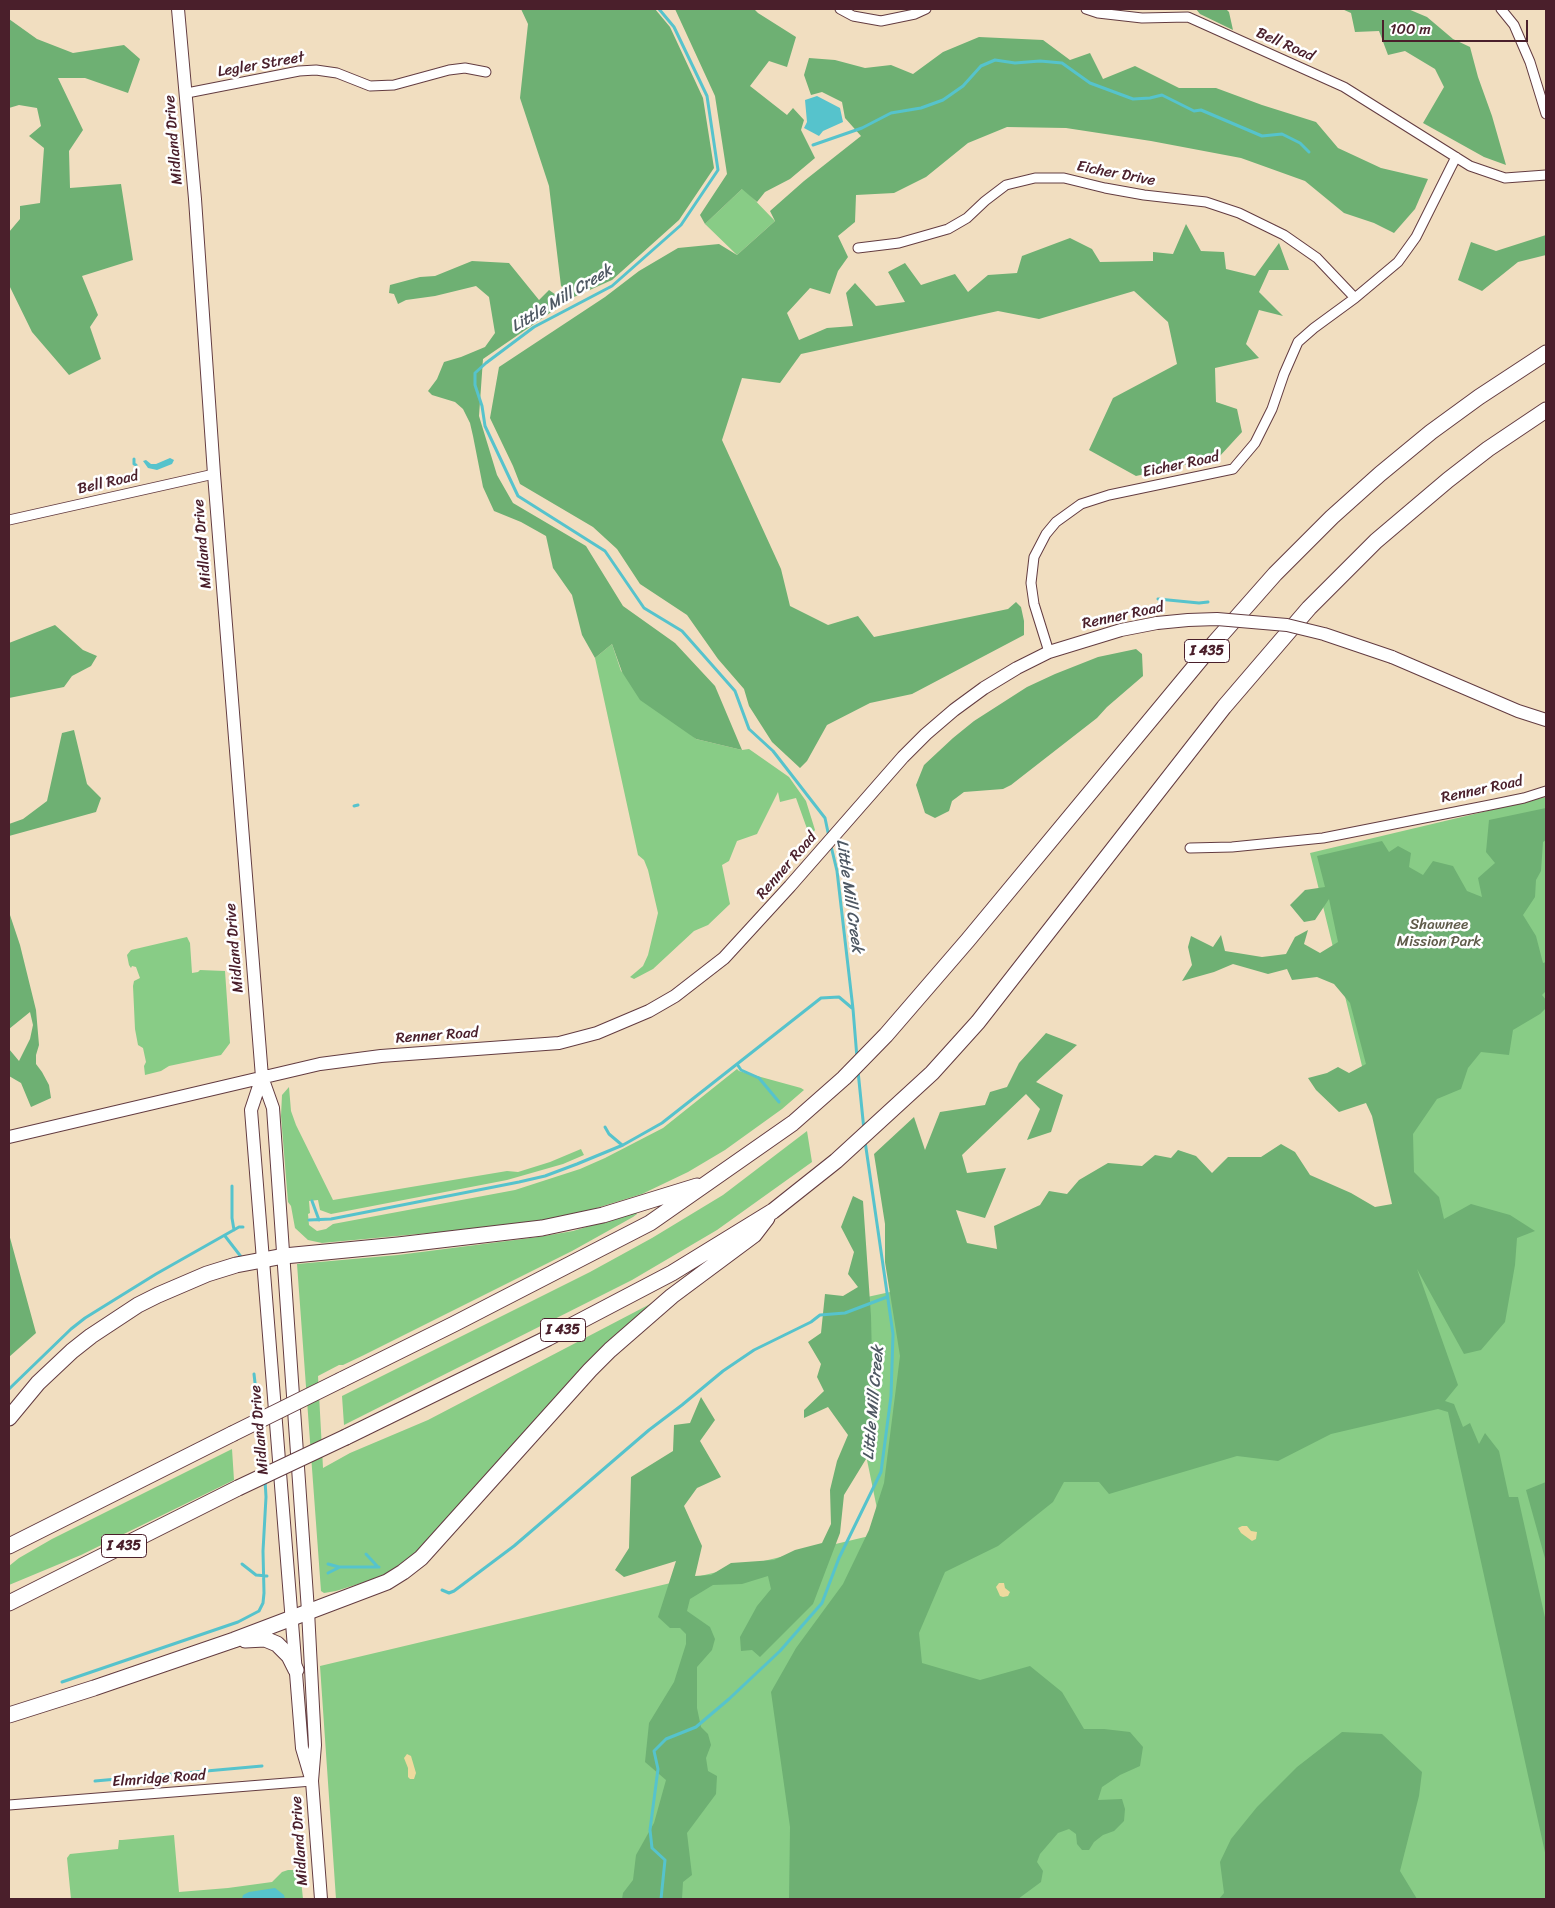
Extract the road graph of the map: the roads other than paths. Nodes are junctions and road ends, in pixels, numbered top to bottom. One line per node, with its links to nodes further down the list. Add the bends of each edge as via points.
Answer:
1 (178, 9): 7 (main road, Midland Drive)
2 (840, 9): 3 (street, via 853,16 881,20)
3 (926, 9)
4 (1086, 9): 9 (street, Bell Road, via 1142,18 1188,18 1344,87)
5 (1501, 9): 8 (street, via 1514,25 1530,62)
6 (486, 72): 7 (street, Legler Street, via 465,68 394,85 370,86 337,73 307,70)
7 (187, 93): 15 (main road, Midland Drive)
8 (1546, 114)
9 (1456, 157): 10 (street, Bell Road, via 1470,166 1504,178); 12 (street, Eicher Road, via 1416,237 1398,262)
10 (1546, 175)
11 (858, 248): 12 (street, Eicher Drive, via 899,243 948,229 1006,185 1034,178 1064,178 1144,195 1206,202 1239,213 1284,235 1317,258)
12 (1355, 298): 17 (street, Eicher Road, via 1298,342 1255,443 1233,469 1110,495 1081,504 1056,522 1039,546 1031,583)
13 (1546, 353): 23 (highway, I 435, via 1431,432 1332,517 1274,574 886,1035 844,1078 793,1122)
14 (1546, 410): 24 (highway, I 435, via 1448,480 1376,541 1309,608 1224,707 978,1022 932,1073 849,1150)
15 (214, 474): 16 (street, Bell Road); 21 (main road, Midland Drive)
16 (9, 520)
17 (1049, 652): 18 (main road, Renner Road, bridge, via 1121,630 1157,623 1217,619 1287,625 1392,657); 21 (main road, Renner Road, via 984,688 926,734 724,958 675,996 649,1011 597,1033 559,1043 381,1056 320,1064)
18 (1546, 720)
19 (1546, 791): 20 (street, Renner Road, via 1353,833 1277,843)
20 (1190, 848)
21 (262, 1077): 22 (main road, Renner Road); 25 (main road, Midland Drive, via 273,1108); 26 (main road, Midland Drive, via 251,1110)
22 (9, 1137)
23 (711, 1181): 25 (highway, via 603,1215 542,1228); 28 (highway, I 435, bridge, via 650,1223)
24 (773, 1211): 29 (highway, I 435, bridge, via 633,1294); 30 (highway, via 754,1235 672,1296 590,1370 421,1558 387,1582)
25 (284, 1256): 26 (highway); 30 (main road, Midland Drive)
26 (262, 1260): 27 (highway, via 190,1280 113,1320 52,1369); 31 (main road, Midland Drive)
27 (9, 1418)
28 (9, 1546)
29 (9, 1604)
30 (308, 1611): 31 (highway); 35 (main road, Midland Drive, via 315,1745)
31 (291, 1617): 32 (highway); 33 (main road, Midland Drive)
32 (234, 1640): 33 (highway, via 272,1641 284,1650); 34 (highway)
33 (296, 1670): 35 (main road, Midland Drive, via 302,1748)
34 (9, 1715)
35 (312, 1781): 36 (street, Elmridge Road); 37 (main road, Midland Drive)
36 (9, 1805)
37 (321, 1899)

